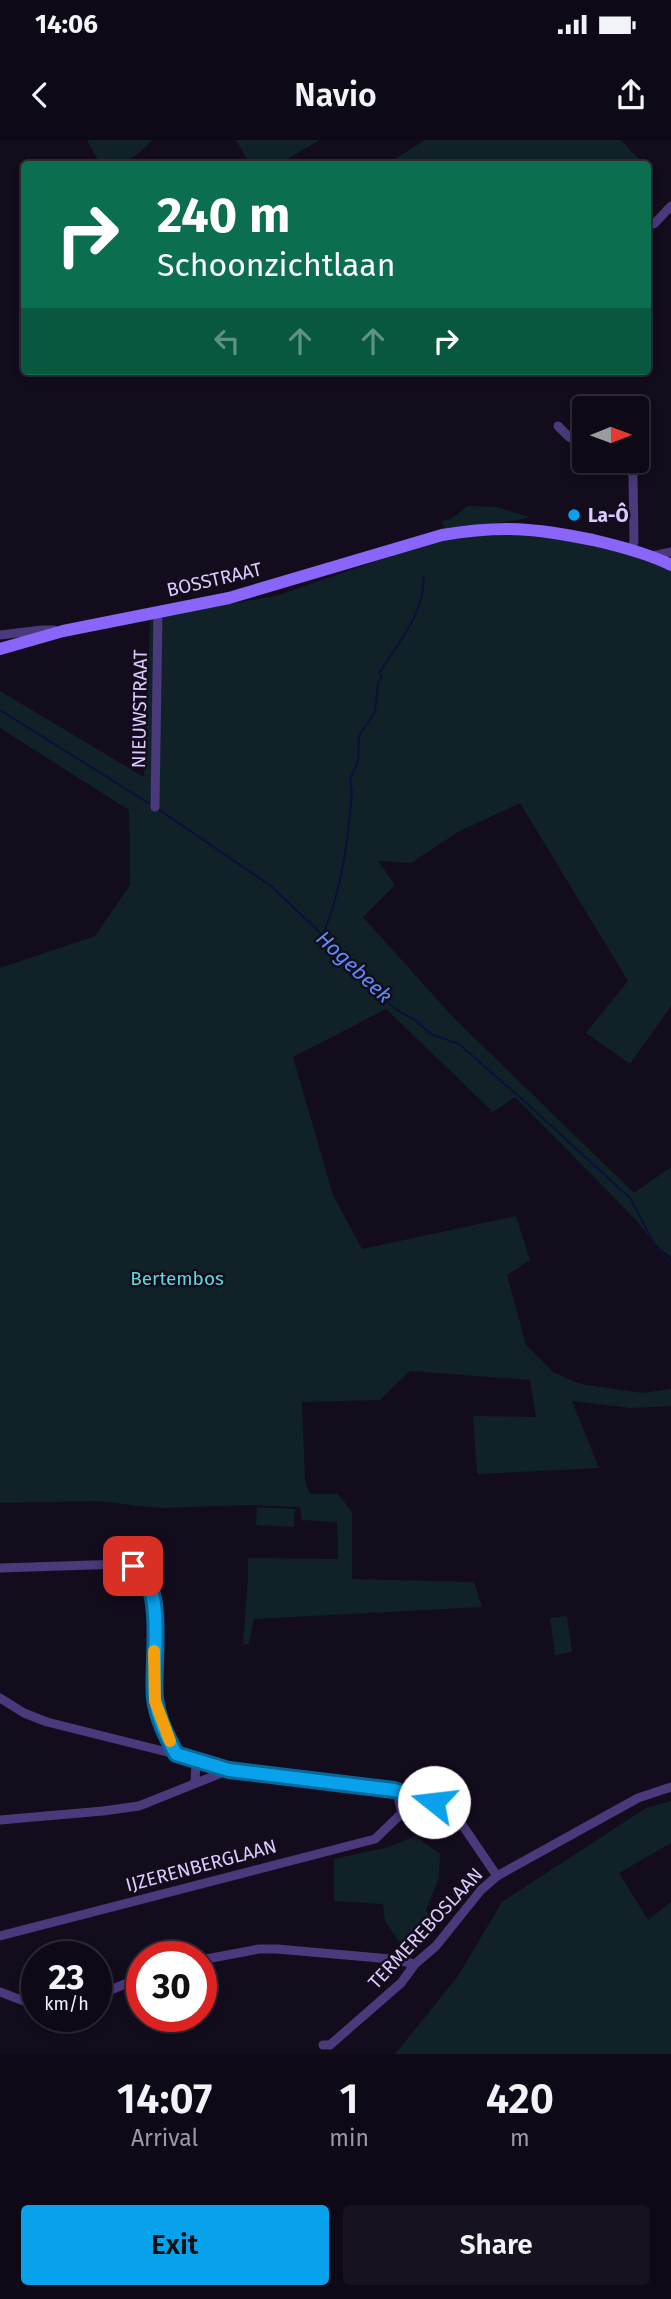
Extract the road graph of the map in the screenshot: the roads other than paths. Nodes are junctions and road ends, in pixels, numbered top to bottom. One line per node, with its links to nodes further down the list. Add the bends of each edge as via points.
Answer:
1 (671, 206): 2 (street)
2 (654, 224)
3 (558, 426): 4 (street)
4 (572, 438)
5 (632, 473): 6 (street)
6 (631, 550): 8 (street, BOSSTRAAT); 10 (street, BOSSTRAAT, via 544,530 474,529 229,598)
7 (671, 552): 8 (street)
8 (651, 556): 9 (street, BOSSTRAAT)
9 (671, 565)
10 (158, 612): 11 (street, BOSSTRAAT); 14 (street, NIEUWSTRAAT)
11 (63, 631): 12 (street); 13 (street, BOSSTRAAT)
12 (0, 635)
13 (0, 649)
14 (155, 807)
15 (0, 1568): 17 (street, via 122,1564 140,1570 154,1599 155,1701)
16 (0, 1698): 17 (street, via 47,1722)
17 (176, 1754): 18 (street)
18 (196, 1760): 19 (street); 20 (street)
19 (229, 1770): 20 (street); 22 (street)
20 (195, 1783): 25 (street, via 139,1805)
21 (671, 1787): 26 (street, TERMEREBOSLAAN, via 638,1798)
22 (394, 1790): 23 (street); 24 (street)
23 (425, 1799): 24 (street, IJZERENBERGLAAN); 26 (street, via 461,1823)
24 (402, 1813): 27 (street, IJZERENBERGLAAN, via 375,1839)
25 (0, 1820)
26 (497, 1876): 29 (street, TERMEREBOSLAAN)
27 (0, 1936)
28 (217, 1957): 29 (street, via 277,1949)
29 (415, 1964): 32 (street, TERMEREBOSLAAN, via 401,1983 330,2045)
30 (0, 1992): 31 (street)
31 (21, 2000)
32 (323, 2045)

